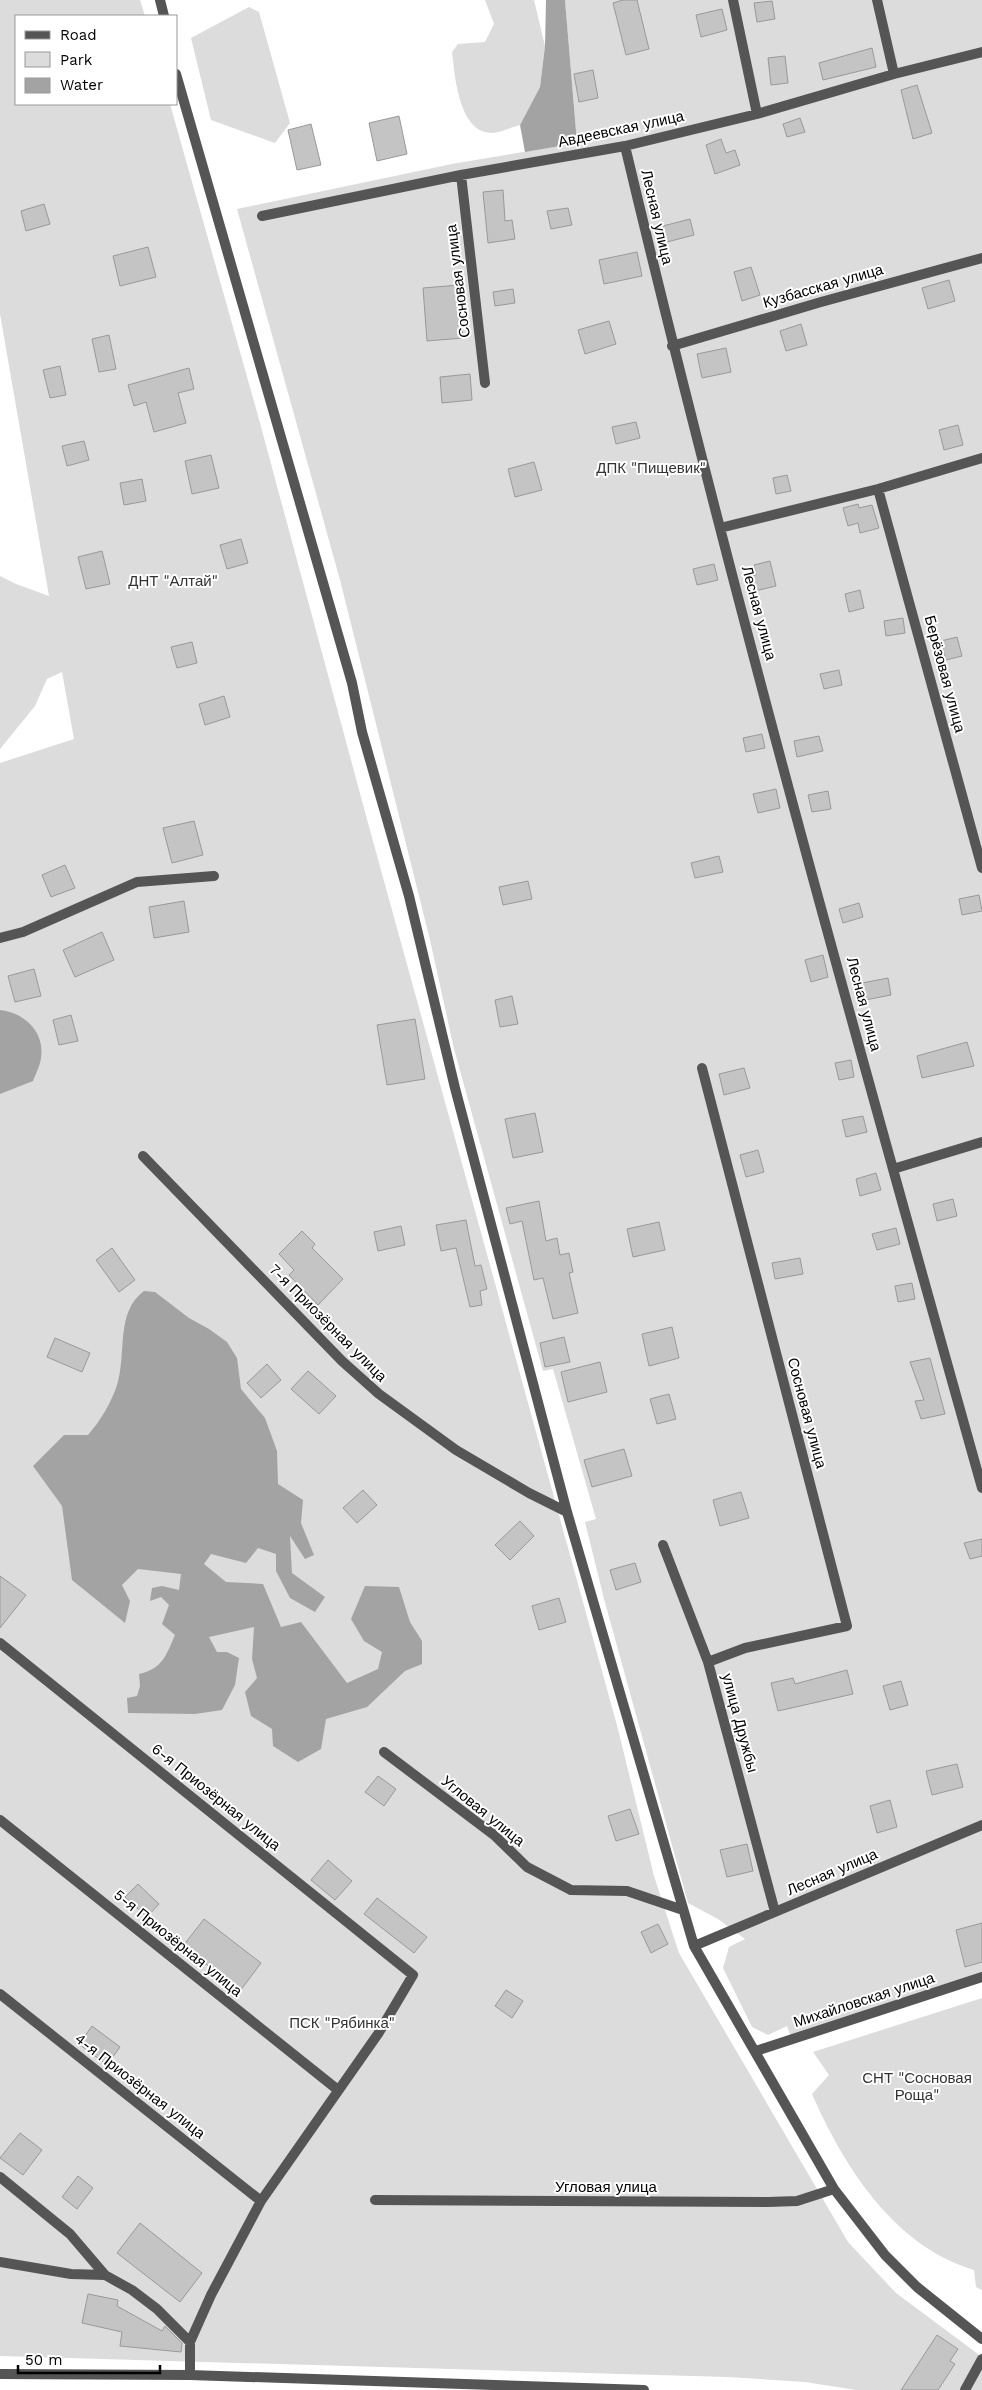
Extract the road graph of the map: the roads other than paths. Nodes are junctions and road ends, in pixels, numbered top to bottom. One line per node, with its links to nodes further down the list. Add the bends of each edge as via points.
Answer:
1 (160, 0): 4 (street)
2 (733, 0): 8 (street)
3 (877, 0): 6 (street)
4 (164, 15)
5 (982, 52): 6 (street, Авдеевская улица)
6 (894, 74): 8 (street, Авдеевская улица)
7 (178, 81): 26 (street, via 352,684)
8 (757, 114): 9 (street, Авдеевская улица)
9 (625, 146): 10 (street, Авдеевская улица); 13 (street, Лесная улица)
10 (461, 175): 11 (street, Авдеевская улица); 14 (street, Сосновая улица)
11 (262, 216)
12 (982, 258): 13 (street, Кузбасская улица)
13 (672, 346): 17 (street, Лесная улица)
14 (485, 383)
15 (982, 458): 16 (street)
16 (878, 489): 17 (street); 18 (street, Берёзовая улица)
17 (720, 528): 24 (street, Лесная улица)
18 (982, 868)
19 (214, 876): 20 (street, via 137,882 23,932)
20 (0, 938)
21 (702, 1068): 29 (street, Сосновая улица, via 847,1626 745,1648)
22 (982, 1142): 24 (street)
23 (143, 1156): 26 (street, 7-я Приозёрная улица, via 342,1361 379,1394 456,1450 529,1494)
24 (893, 1169): 25 (street, Лесная улица)
25 (982, 1488)
26 (568, 1512): 33 (street)
27 (663, 1545): 29 (street, улица Дружбы)
28 (0, 1643): 39 (street, 6-я Приозёрная улица, via 413,1975 378,2034)
29 (708, 1662): 34 (street, улица Дружбы)
30 (384, 1752): 33 (street, Угловая улица, via 494,1835 527,1867 571,1890 627,1891)
31 (0, 1820): 39 (street, 5-я Приозёрная улица)
32 (982, 1825): 34 (street, Лесная улица)
33 (683, 1910): 35 (street)
34 (775, 1912): 35 (street, Лесная улица)
35 (694, 1946): 38 (street)
36 (982, 1977): 38 (street, Михайловская улица)
37 (0, 1994): 43 (street, 4-я Приозёрная улица)
38 (756, 2052): 41 (street)
39 (338, 2090): 43 (street)
40 (0, 2177): 45 (street, via 70,2234)
41 (834, 2189): 42 (street, Угловая улица, via 797,2201 768,2202); 46 (street, via 885,2255 917,2287)
42 (375, 2200)
43 (261, 2201): 47 (street, via 210,2295)
44 (0, 2262): 45 (street, via 71,2274)
45 (105, 2275): 47 (street, via 157,2309)
46 (982, 2339)
47 (190, 2342): 50 (street)
48 (982, 2359): 52 (street)
49 (0, 2374): 50 (street)
50 (190, 2375): 51 (street)
51 (644, 2390)
52 (965, 2390)

